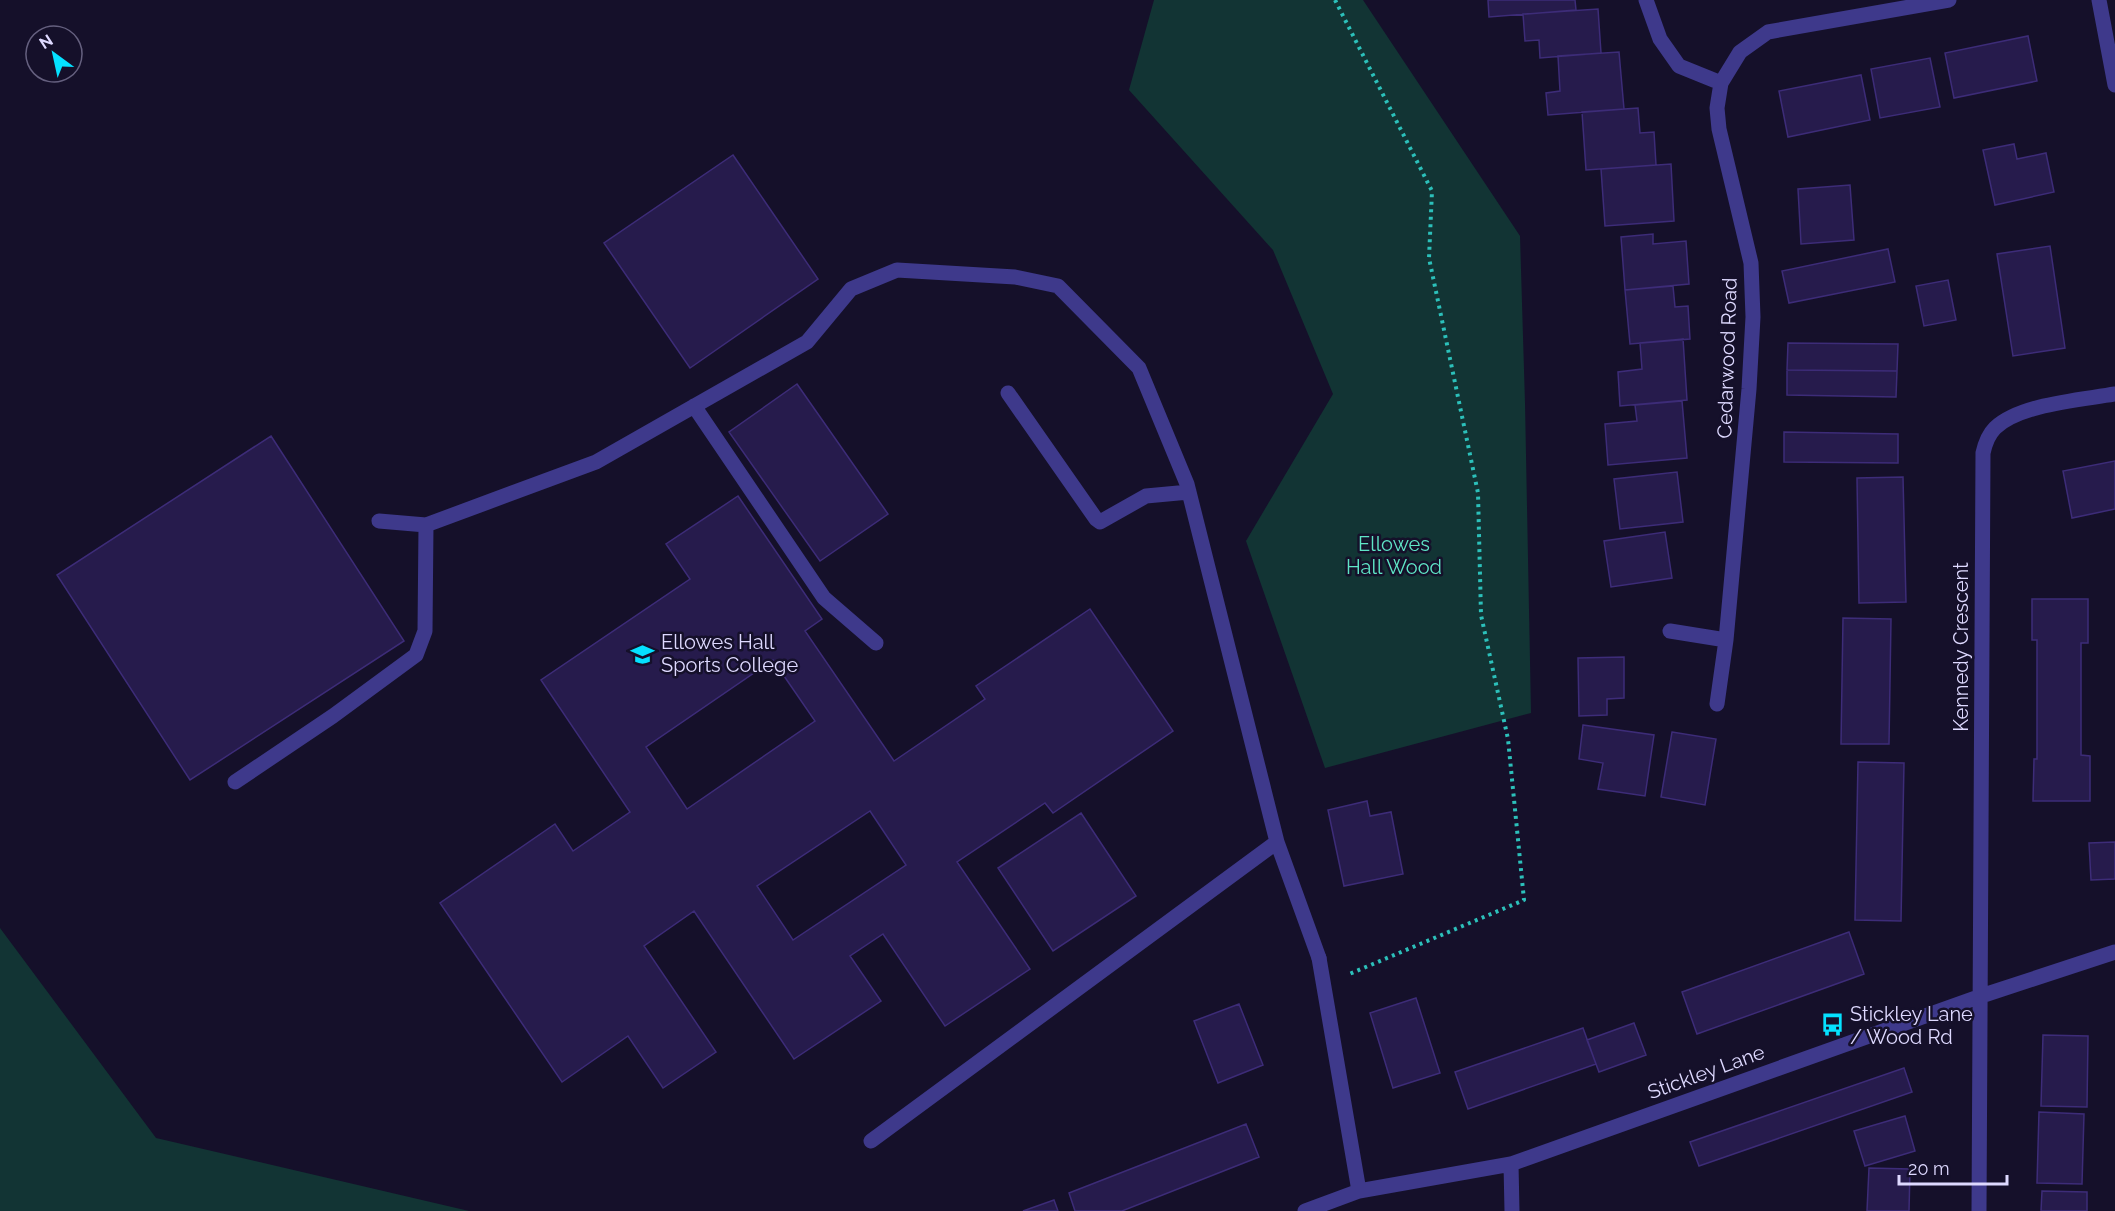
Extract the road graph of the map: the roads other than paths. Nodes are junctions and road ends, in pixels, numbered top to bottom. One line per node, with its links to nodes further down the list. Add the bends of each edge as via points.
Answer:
1 (1646, 0): 4 (street, via 1660,39 1679,66)
2 (1950, 0): 4 (street, Cedarwood Road, via 1768,32 1740,52)
3 (2099, 0): 5 (street)
4 (1721, 82): 13 (street, Cedarwood Road, via 1719,129 1751,263 1753,317)
5 (2115, 85)
6 (1008, 393): 9 (street, via 1100,522 1146,496)
7 (2115, 393): 19 (street, Kennedy Crescent, via 2010,417 1994,428 1983,453)
8 (694, 406): 9 (street, via 807,342 851,289 897,270 1015,277 1058,286 1139,368); 11 (street, via 596,462); 14 (street, via 824,598)
9 (1189, 492): 17 (street)
10 (379, 521): 11 (street)
11 (426, 525): 16 (street, via 425,631 416,655)
12 (1670, 632): 13 (street)
13 (1726, 640): 15 (street, Cedarwood Road)
14 (876, 643)
15 (1717, 704)
16 (235, 782)
17 (1277, 842): 20 (street); 22 (street, via 1319,958)
18 (2115, 952): 19 (street, Stickley Lane)
19 (1981, 996): 21 (street, Stickley Lane); 25 (street, Kennedy Crescent)
20 (871, 1142)
21 (1511, 1164): 22 (street, Stickley Lane); 24 (street)
22 (1359, 1191): 23 (street, Stickley Lane)
23 (1305, 1211)
24 (1512, 1211)
25 (1978, 1211)

